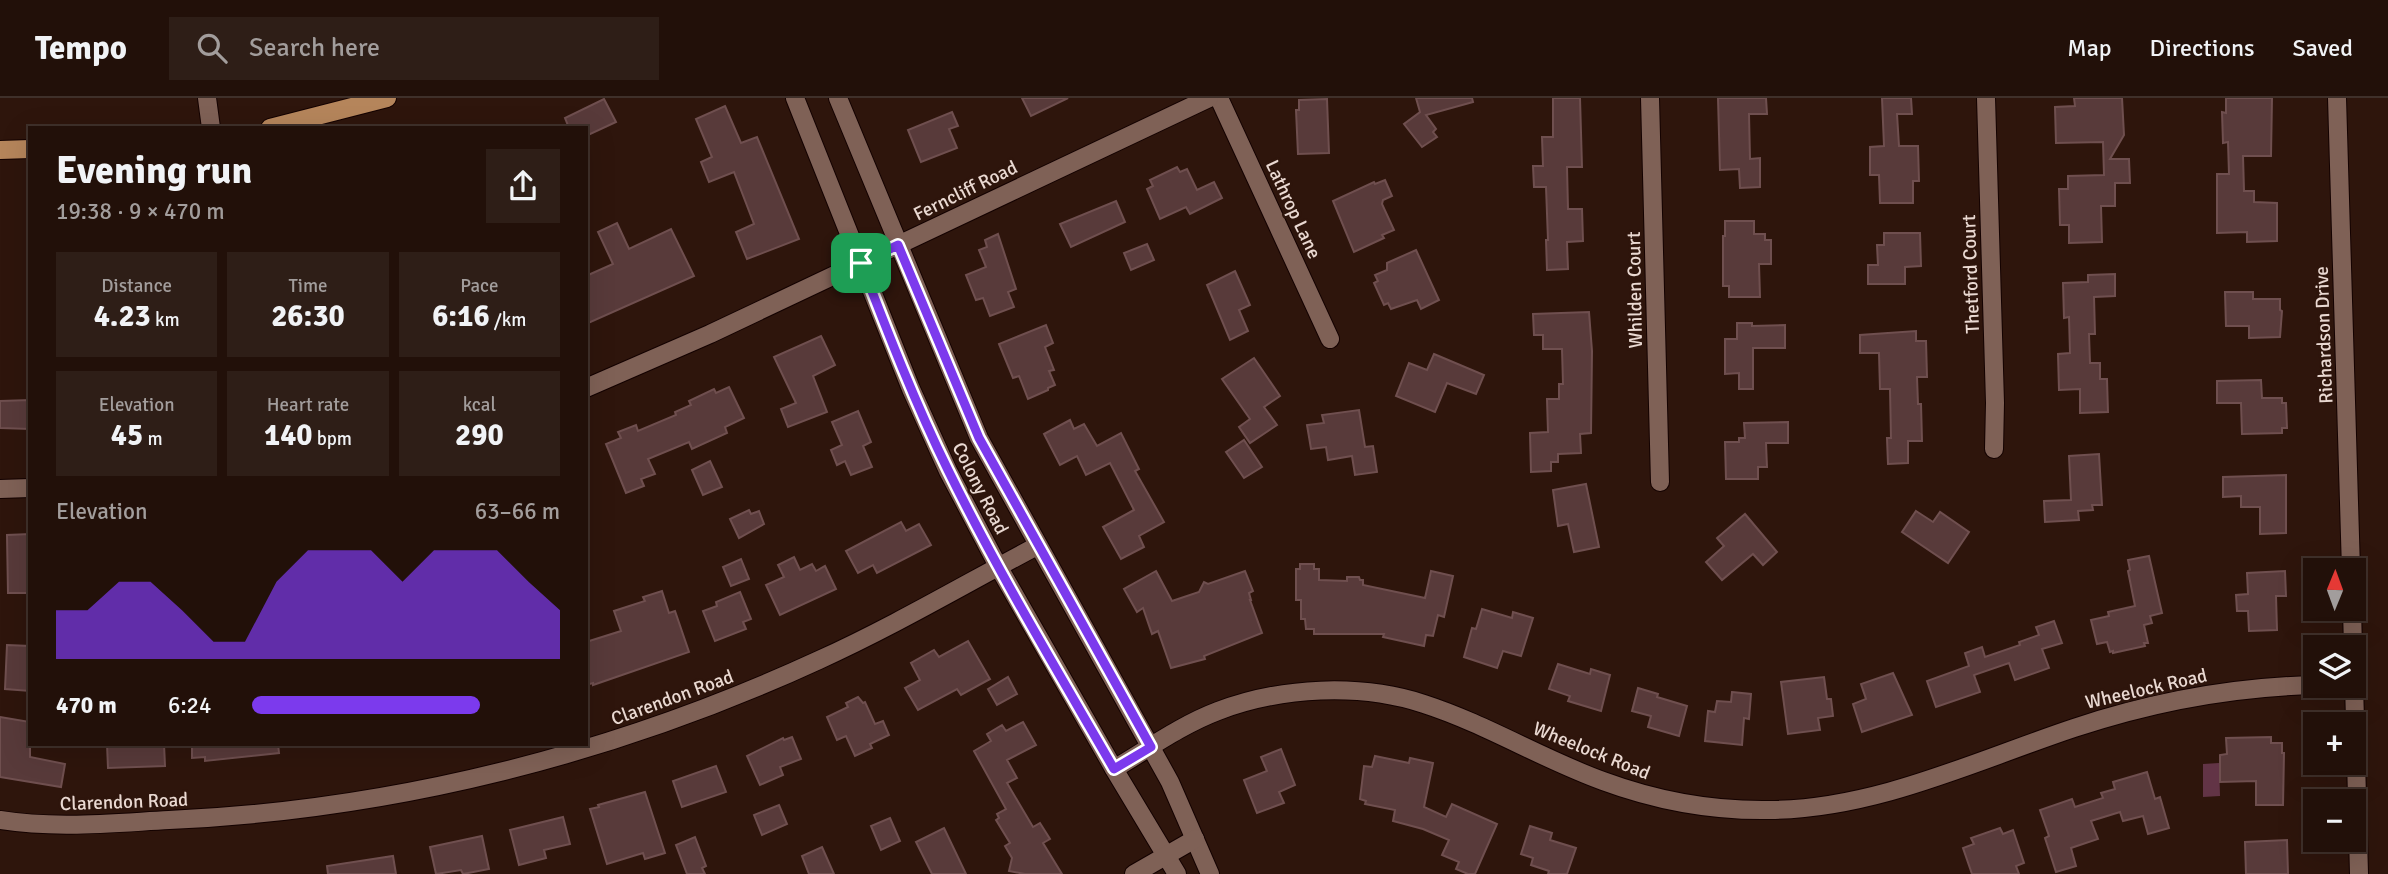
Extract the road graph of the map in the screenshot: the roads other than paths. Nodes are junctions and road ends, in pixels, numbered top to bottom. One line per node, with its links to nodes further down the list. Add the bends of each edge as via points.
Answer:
1 (207, 98): 10 (street)
2 (387, 98): 11 (main road)
3 (795, 98): 15 (street, Colony Road)
4 (838, 98): 14 (street, Colony Road)
5 (1209, 98): 14 (street, Ferncliff Road)
6 (1219, 98): 16 (street, Lathrop Lane)
7 (1650, 98): 19 (street, Whilden Court)
8 (1986, 98): 18 (street, Thetford Court)
9 (2337, 98): 23 (street, Richardson Drive)
10 (211, 126)
11 (279, 126)
12 (28, 149): 13 (main road)
13 (0, 150)
14 (898, 245): 15 (street, Ferncliff Road); 22 (street, Colony Road, via 979,438)
15 (861, 263): 17 (street, Ferncliff Road); 24 (street, Colony Road, via 925,422)
16 (1330, 339)
17 (588, 387)
18 (1994, 449)
19 (1660, 482)
20 (28, 488): 21 (street)
21 (0, 489)
22 (1037, 545): 24 (street, Clarendon Road); 27 (street, Colony Road)
23 (2351, 558)
24 (999, 566): 28 (street, Colony Road); 29 (street, Clarendon Road, via 759,687 643,731 530,765 380,798 236,817 62,824)
25 (2303, 686): 27 (street, Wheelock Road, via 2233,691 2154,705 1889,792 1792,810 1714,807 1646,795 1584,774 1443,711 1378,694 1309,692 1261,699 1189,724)
26 (2354, 698): 36 (street)
27 (1151, 747): 28 (street, Wheelock Road); 30 (street, Colony Road)
28 (1114, 769): 31 (street, Colony Road)
29 (0, 820)
30 (1195, 839): 31 (street); 35 (street, Colony Road)
31 (1166, 856): 32 (street); 33 (street, Colony Road); 34 (street, via 1174,857)
32 (1134, 874)
33 (1177, 874)
34 (1187, 874)
35 (1210, 874)
36 (2359, 874)

